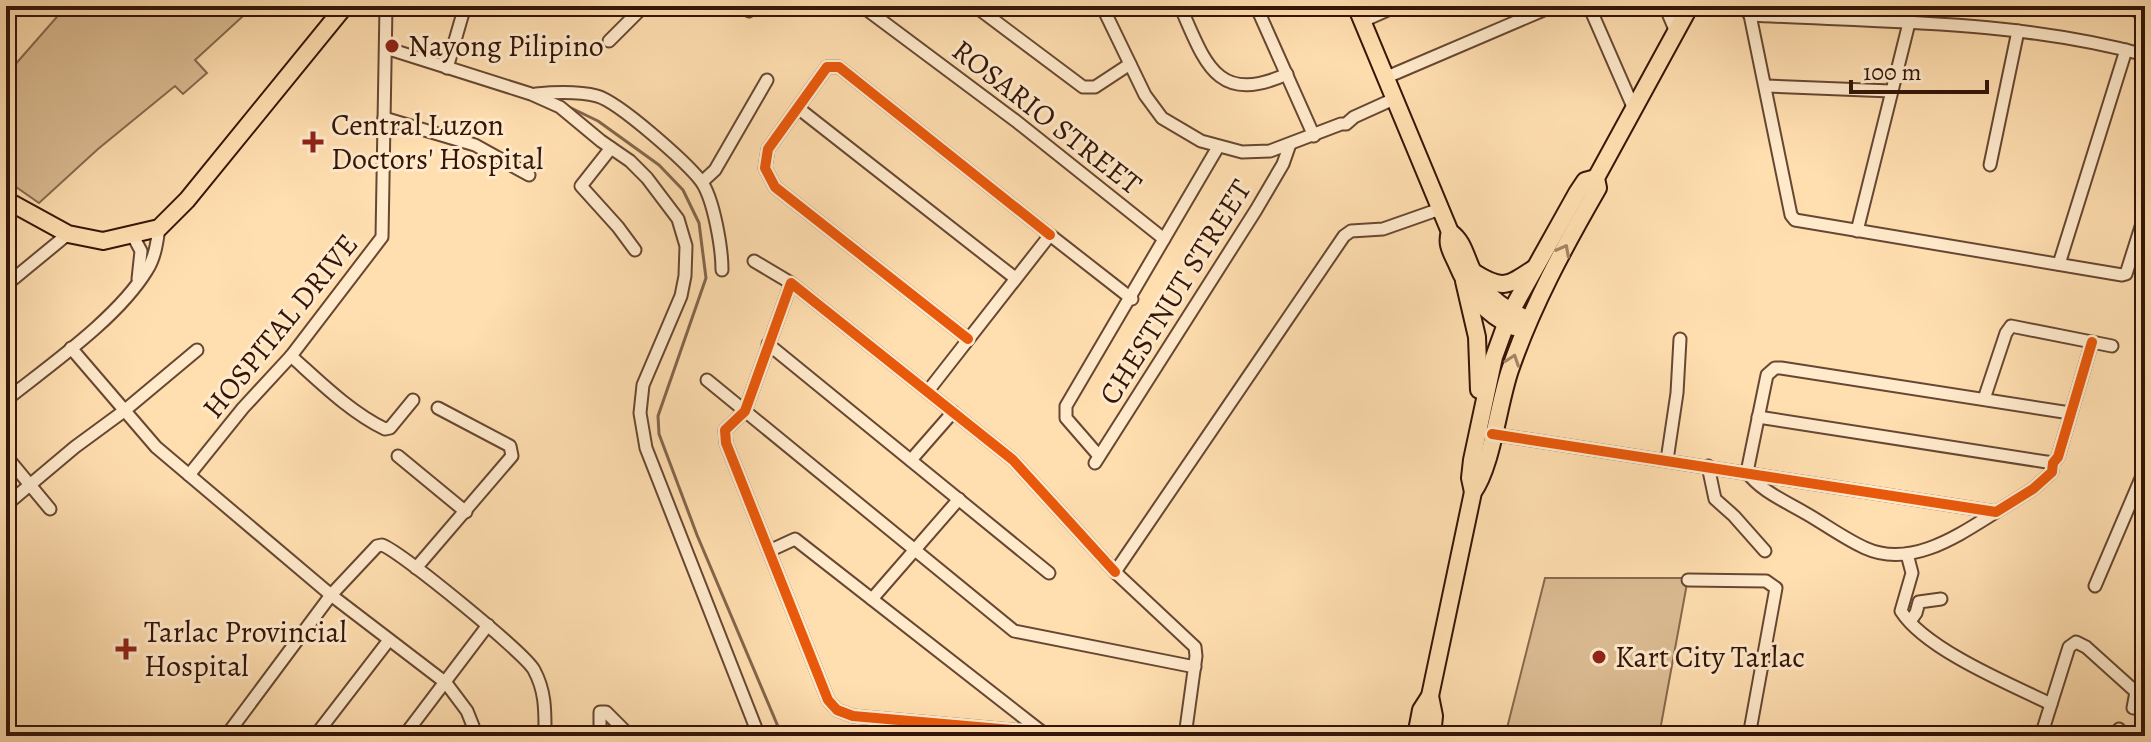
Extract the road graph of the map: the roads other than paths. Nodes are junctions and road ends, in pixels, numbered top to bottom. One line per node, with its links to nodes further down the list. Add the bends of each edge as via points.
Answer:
1 (345, 6): 51 (highway)
2 (386, 6): 25 (street, HOSPITAL DRIVE)
3 (465, 6): 29 (street)
4 (644, 6): 24 (street)
5 (862, 6): 20 (street, ROSARIO STREET)
6 (883, 6): 20 (street)
7 (975, 6): 28 (street, via 1083,87 1095,87)
8 (1102, 6): 28 (street)
9 (1180, 6): 30 (street, via 1216,74 1251,86)
10 (1256, 6): 30 (street)
11 (1397, 6): 18 (street)
12 (1553, 6): 31 (street)
13 (1589, 6): 38 (street)
14 (1665, 6): 23 (street)
15 (1690, 6): 23 (highway)
16 (2127, 6): 19 (street)
17 (1746, 10): 21 (street); 33 (street)
18 (1360, 14): 31 (highway)
19 (2145, 15)
20 (876, 17): 56 (street, ROSARIO STREET)
21 (1909, 23): 22 (street); 34 (street)
22 (2018, 31): 26 (street); 44 (street)
23 (1676, 32): 38 (highway)
24 (609, 41)
25 (386, 48): 29 (street); 39 (street, HOSPITAL DRIVE)
26 (2126, 50): 27 (street); 59 (street)
27 (2145, 55)
28 (1130, 64): 42 (street, via 1162,118)
29 (447, 68): 35 (street)
30 (1287, 74): 40 (street)
31 (1387, 77): 36 (highway)
32 (767, 80): 47 (street, via 715,170)
33 (1766, 86): 34 (street); 52 (street, via 1791,215 1797,221)
34 (1891, 91): 52 (street)
35 (531, 94): 43 (street, via 560,107); 47 (street, via 565,91 600,97 626,112)
36 (1396, 98): 40 (street, via 1346,116 1341,124); 49 (highway)
37 (798, 108): 54 (street, via 827,67 839,67); 63 (street); 70 (street, via 765,156 775,187)
38 (1634, 109): 46 (highway)
39 (384, 118): 45 (street, via 475,145); 77 (street, HOSPITAL DRIVE, via 382,237)
40 (1314, 136): 41 (street)
41 (1290, 144): 42 (street, via 1270,151); 67 (street, CHESTNUT STREET, via 1256,210 1097,459 1064,411)
42 (1218, 147): 56 (street)
43 (611, 148): 57 (street, via 581,186); 135 (street, via 647,178 683,232 687,260 681,296 643,385 640,413 646,448)
44 (1990, 165)
45 (529, 175)
46 (1596, 178): 60 (highway, via 1585,181); 69 (highway, one-way to 46, via 1598,188)
47 (702, 182): 61 (street)
48 (6, 200): 53 (highway)
49 (1440, 209): 62 (highway, via 1450,232 1447,242); 112 (street, via 1344,236)
50 (2145, 214): 59 (street, via 2125,275)
51 (159, 228): 55 (highway); 64 (street, via 149,268)
52 (1857, 231): 59 (street)
53 (68, 234): 55 (highway, via 103,241); 66 (street)
54 (1050, 235): 63 (street); 67 (street)
55 (133, 236): 64 (street, via 141,251)
56 (1164, 239): 67 (street)
57 (635, 250)
58 (754, 261): 65 (street)
59 (2059, 264)
60 (1534, 268): 62 (highway, via 1499,285); 68 (highway)
61 (722, 270)
62 (1468, 276): 68 (highway, via 1479,303); 88 (highway, via 1477,337)
63 (1015, 278): 70 (street)
64 (137, 283): 75 (street)
65 (791, 283): 73 (street); 79 (street)
66 (6, 285)
67 (1132, 299)
68 (1508, 318): 69 (highway); 88 (highway)
69 (1526, 325): 90 (highway, one-way to 69)
70 (968, 339): 79 (street)
71 (1680, 339): 94 (street)
72 (2092, 342): 74 (street); 80 (street, via 2011,326); 87 (street)
73 (768, 344): 85 (street); 93 (street)
74 (2112, 346)
75 (71, 348): 81 (street); 84 (street)
76 (197, 350): 84 (street)
77 (291, 356): 82 (street, via 385,429); 99 (street, HOSPITAL DRIVE)
78 (707, 380): 85 (street)
79 (928, 391): 86 (street)
80 (1984, 399): 87 (street); 89 (street, via 1775,368 1764,380)
81 (6, 400)
82 (413, 400)
83 (438, 408): 105 (street, via 512,451 510,461)
84 (124, 411): 99 (street); 100 (street)
85 (745, 411): 107 (street); 108 (street, via 725,430 726,443)
86 (953, 412): 93 (street); 112 (street, via 1013,460)
87 (2070, 413): 95 (street)
88 (1479, 417): 101 (highway, via 1470,478)
89 (1758, 417): 95 (street); 98 (street)
90 (1492, 434): 94 (street); 101 (highway, via 1483,479)
91 (6, 456): 100 (street)
92 (398, 456): 105 (street)
93 (911, 460): 102 (street)
94 (1667, 460): 96 (street)
95 (2053, 463): 106 (street, via 2049,476)
96 (1708, 466): 98 (street); 109 (street, via 1715,499)
97 (2145, 469): 115 (street)
98 (1747, 472): 106 (street); 110 (street, via 1762,487 1864,548)
99 (189, 475): 116 (street)
100 (29, 486): 103 (street); 104 (street)
101 (1473, 492): 124 (highway)
102 (959, 499): 107 (street); 113 (street)
103 (6, 505)
104 (50, 509)
105 (466, 512): 111 (street)
106 (1996, 512): 110 (street, via 1959,536)
107 (917, 550): 117 (street); 122 (street, via 1014,631)
108 (769, 551): 117 (street, via 795,539); 127 (street, via 828,700 837,710 853,716)
109 (1765, 551)
110 (1907, 554): 119 (street, via 1912,573 1901,611)
111 (416, 568): 116 (street, via 388,547 377,546); 120 (street)
112 (1115, 572): 122 (street, via 1192,643)
113 (1049, 573)
114 (1688, 580): 140 (street, via 1766,581 1776,588)
115 (2095, 586)
116 (331, 595): 121 (street); 128 (street)
117 (872, 599): 127 (street)
118 (1941, 599): 119 (street, via 1919,602)
119 (1911, 620): 125 (street, via 1927,639)
120 (488, 625): 123 (street); 132 (street, via 533,667 545,695)
121 (389, 640): 123 (street); 129 (street)
122 (1195, 667): 137 (street)
123 (446, 683): 130 (street); 131 (street, via 467,711)
124 (1430, 696): 138 (highway); 139 (highway)
125 (2051, 704): 126 (street, via 2069,647 2080,642 2136,692); 141 (street)
126 (2133, 708)
127 (1034, 734): 136 (street)
128 (226, 736)
129 (315, 736)
130 (404, 736)
131 (474, 736)
132 (545, 736)
133 (600, 736): 134 (street, via 600,712 606,712)
134 (630, 736)
135 (759, 736)
136 (1079, 736)
137 (1185, 736)
138 (1416, 736)
139 (1432, 736)
140 (1749, 736)
141 (2041, 736)

